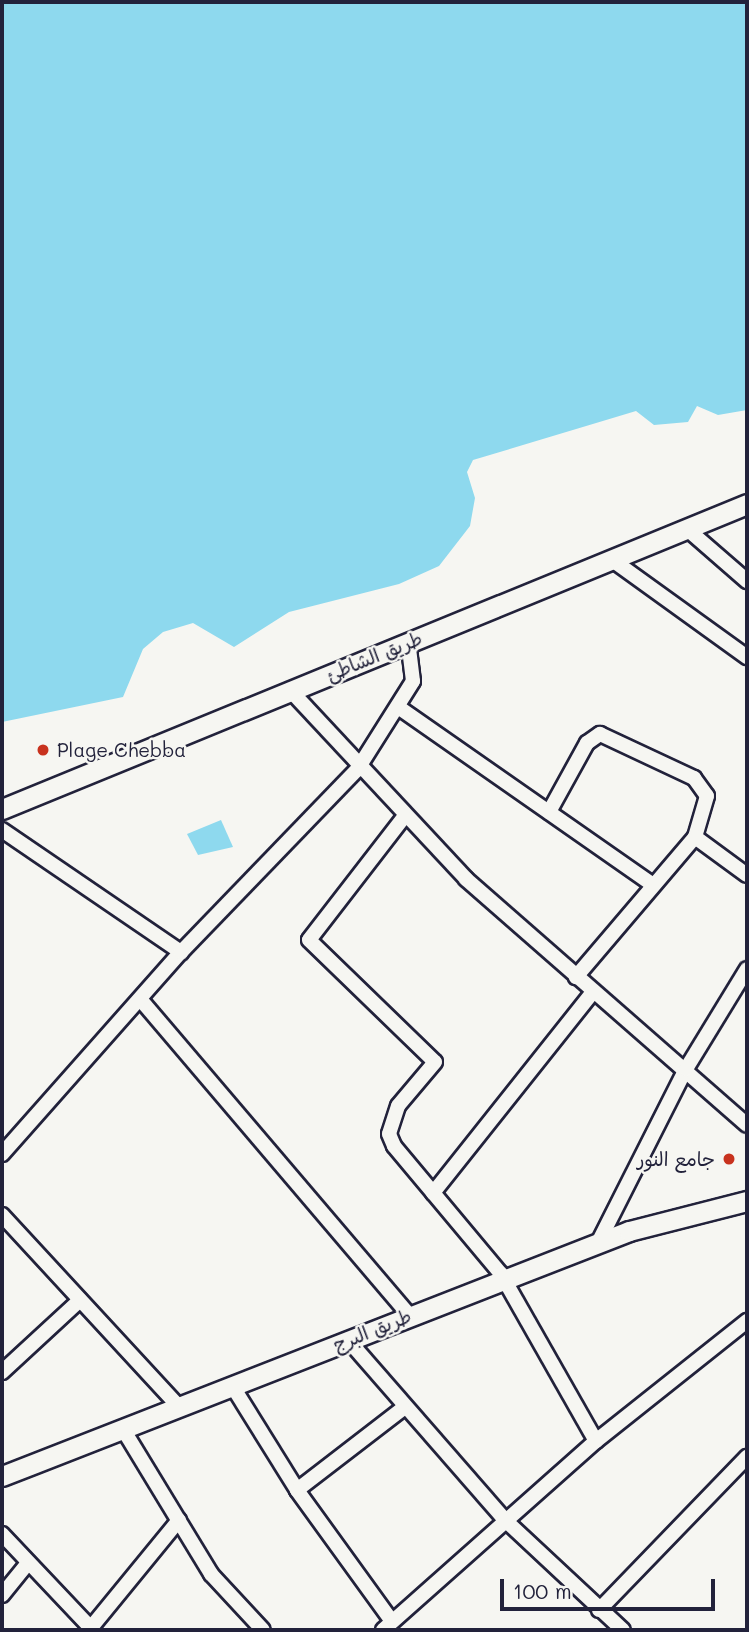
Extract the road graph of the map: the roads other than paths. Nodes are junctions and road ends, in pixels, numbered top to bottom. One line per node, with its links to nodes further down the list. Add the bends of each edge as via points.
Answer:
1 (747, 504): 2 (main road, طريق الشاطئ)
2 (686, 528): 3 (main road, طريق الشاطئ); 4 (street)
3 (611, 559): 5 (main road, طريق الشاطئ); 6 (street)
4 (747, 581)
5 (408, 643): 7 (main road, طريق الشاطئ); 8 (street, via 414,681)
6 (747, 657)
7 (290, 690): 9 (street); 10 (main road, طريق الشاطئ)
8 (401, 709): 9 (street); 11 (street)
9 (357, 770): 12 (street); 17 (street)
10 (2, 809)
11 (549, 812): 14 (street, via 592,736 609,733 703,786 704,817); 16 (street)
12 (404, 817): 18 (street); 25 (street, via 309,940 435,1062 398,1106 389,1134)
13 (2, 830): 17 (street)
14 (695, 837): 15 (street); 16 (street)
15 (747, 875)
16 (653, 885): 18 (street)
17 (181, 952): 21 (street)
18 (576, 977): 20 (street)
19 (745, 979): 22 (street)
20 (593, 992): 22 (street); 25 (street)
21 (141, 999): 24 (street); 31 (street)
22 (686, 1069): 23 (street); 28 (street)
23 (747, 1125)
24 (2, 1154)
25 (433, 1194): 29 (street)
26 (747, 1202): 28 (main road, طريق البرج)
27 (5, 1224): 30 (street)
28 (598, 1243): 29 (main road, طريق البرج)
29 (504, 1279): 31 (main road, طريق البرج); 39 (street)
30 (80, 1300): 34 (street); 36 (street)
31 (409, 1315): 33 (main road, طريق البرج)
32 (747, 1321): 39 (street)
33 (348, 1340): 35 (main road, طريق البرج); 37 (street)
34 (2, 1372)
35 (233, 1387): 36 (main road, طريق البرج); 42 (street)
36 (179, 1407): 38 (main road, طريق البرج)
37 (402, 1409): 42 (street); 44 (street)
38 (123, 1429): 41 (main road, طريق البرج); 43 (street)
39 (596, 1441): 44 (street)
40 (744, 1467): 48 (street)
41 (2, 1476)
42 (298, 1490): 49 (street)
43 (179, 1520): 50 (street); 51 (street, via 211,1574)
44 (505, 1520): 48 (street); 49 (street)
45 (2, 1534): 46 (street)
46 (28, 1563): 47 (street); 50 (street)
47 (2, 1595)
48 (599, 1610): 52 (street)
49 (387, 1625)
50 (90, 1629)
51 (263, 1630)
52 (623, 1630)

